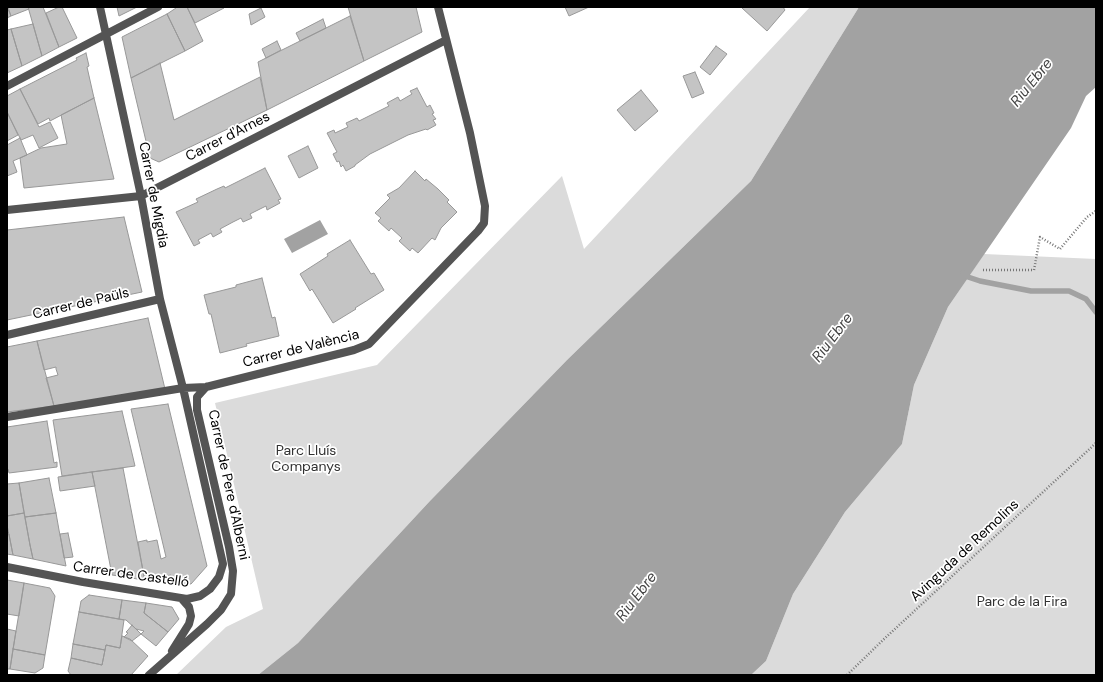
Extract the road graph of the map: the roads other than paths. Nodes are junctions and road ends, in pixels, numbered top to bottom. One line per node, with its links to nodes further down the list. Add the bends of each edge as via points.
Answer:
1 (100, 7): 4 (street, Carrer de Migdia)
2 (158, 7): 4 (street)
3 (438, 7): 5 (street, Carrer de València)
4 (106, 34): 6 (street); 7 (street, Carrer de Migdia)
5 (446, 40): 7 (street, Carrer d'Arnes); 11 (street, Carrer de València, via 470,133 485,206 484,223 369,344)
6 (7, 86)
7 (141, 196): 8 (street, Carrer d'Arnes); 9 (street, Carrer de Migdia)
8 (7, 210)
9 (160, 299): 10 (street, Carrer de Paüls); 12 (street, Carrer de Migdia)
10 (7, 335)
11 (206, 387): 12 (street, Carrer de València); 16 (street, Carrer de Pere d'Alberni, via 197,397 197,410 229,547 233,571 231,594 221,610 207,624)
12 (183, 388): 13 (street, Carrer de València); 15 (street, Carrer de Castelló, via 223,564 219,577 210,589 200,596)
13 (7, 417)
14 (7, 567): 15 (street, Carrer de Castelló)
15 (182, 599): 16 (street, via 189,607 191,616 189,624)
16 (168, 656): 17 (street, Carrer de Pere d'Alberni)
17 (149, 675)

